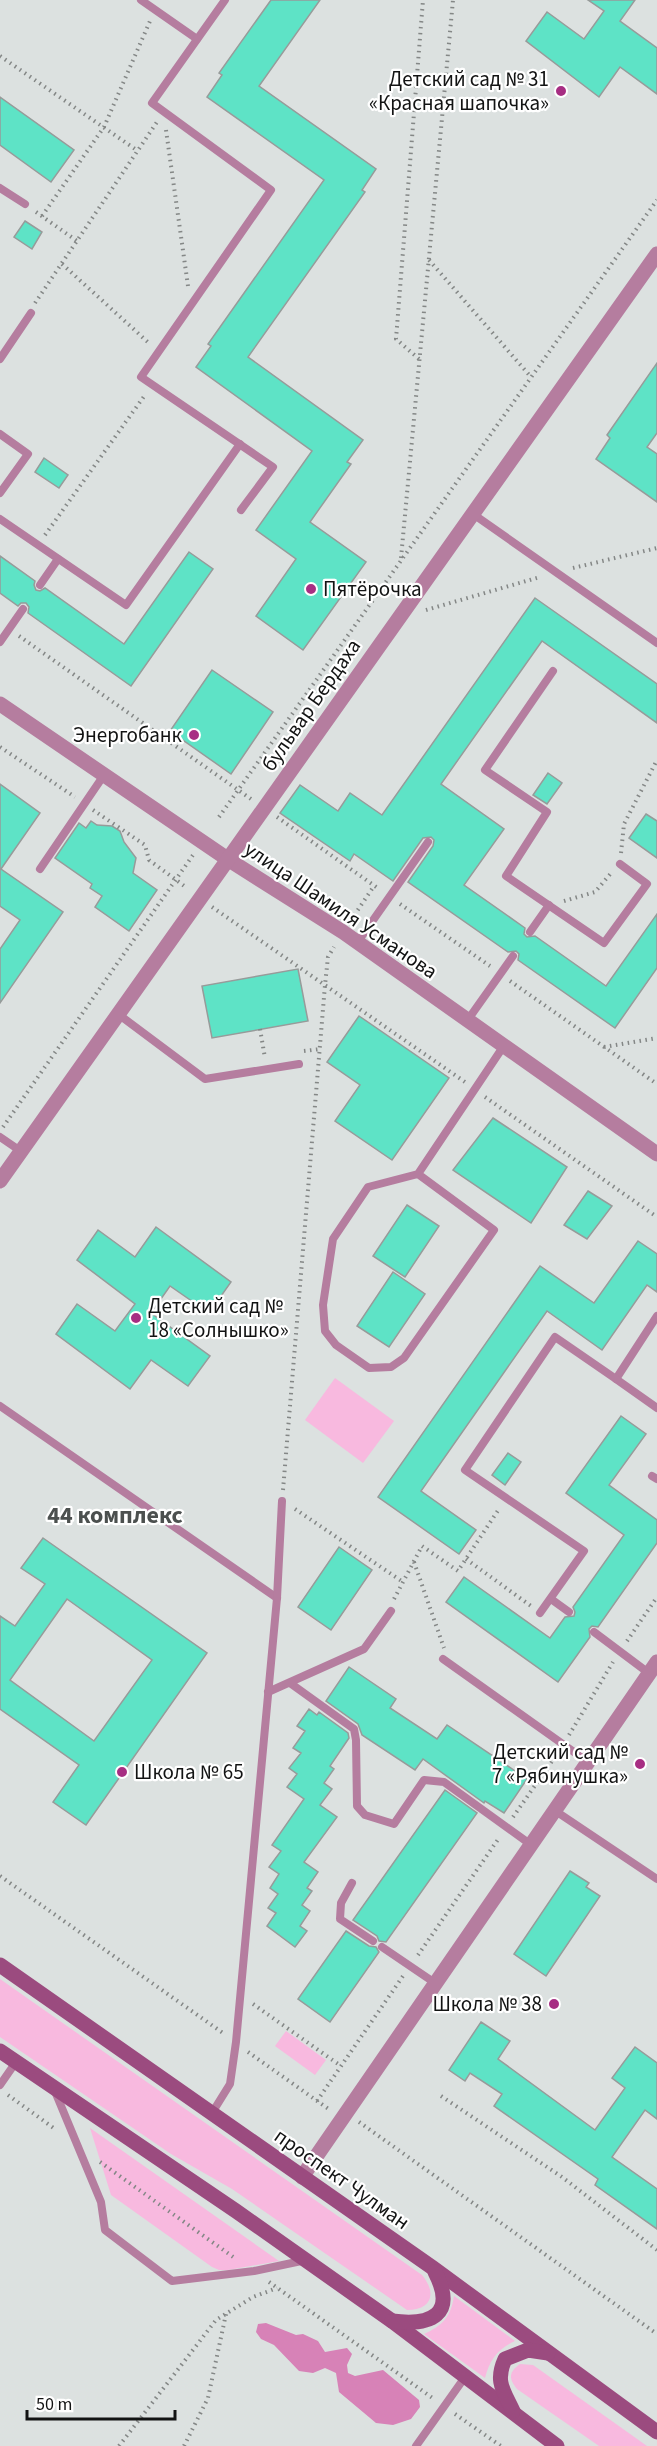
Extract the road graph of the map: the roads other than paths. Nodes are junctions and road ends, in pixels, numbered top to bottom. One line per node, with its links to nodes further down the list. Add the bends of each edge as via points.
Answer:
1 (141, 0): 3 (lane)
2 (225, 0): 3 (lane)
3 (197, 39): 10 (lane, via 152,103 271,190 141,377)
4 (0, 188): 5 (lane)
5 (25, 204)
6 (657, 254): 13 (street, бульвар Бердаха)
7 (32, 313): 8 (lane)
8 (0, 359)
9 (0, 434): 11 (lane, via 27,454)
10 (240, 444): 12 (lane, via 273,467); 15 (lane, via 126,605)
11 (0, 493)
12 (241, 510)
13 (473, 514): 19 (lane); 24 (street, бульвар Бердаха)
14 (0, 519): 15 (lane)
15 (58, 559): 16 (lane)
16 (40, 585)
17 (23, 609): 18 (lane)
18 (0, 642)
19 (657, 643)
20 (553, 671): 27 (lane, via 485,770 547,812 506,876)
21 (0, 704): 22 (street, улица Шамиля Усманова)
22 (104, 774): 24 (street, улица Шамиля Усманова); 26 (lane)
23 (428, 842): 29 (lane)
24 (229, 860): 29 (street, улица Шамиля Усманова); 31 (street, бульвар Бердаха)
25 (620, 864): 27 (lane, via 647,884 604,943)
26 (40, 869)
27 (549, 905): 28 (lane)
28 (530, 932)
29 (357, 943): 32 (street, улица Шамиля Усманова)
30 (513, 956): 32 (lane)
31 (118, 1014): 34 (lane, via 205,1079); 36 (street, бульвар Бердаха)
32 (467, 1022): 33 (street, улица Шамиля Усманова)
33 (503, 1047): 37 (street, улица Шамиля Усманова); 38 (lane)
34 (299, 1064)
35 (0, 1137): 36 (lane)
36 (22, 1152): 39 (street, бульвар Бердаха)
37 (657, 1154)
38 (418, 1174): 38 (lane, via 368,1187 333,1239 323,1305 326,1331 336,1345 369,1368 390,1367 404,1358 494,1230)
39 (0, 1181)
40 (657, 1316): 41 (lane)
41 (615, 1379): 43 (lane); 46 (lane, via 555,1337 465,1470 584,1551)
42 (0, 1406): 45 (lane)
43 (657, 1408)
44 (282, 1501): 45 (lane)
45 (277, 1598): 54 (lane)
46 (551, 1599): 48 (lane); 49 (lane)
47 (391, 1611): 53 (lane, via 364,1649)
48 (569, 1612)
49 (540, 1613)
50 (594, 1632): 52 (lane, via 619,1652)
51 (443, 1659): 55 (lane)
52 (653, 1668): 55 (street)
53 (290, 1683): 54 (lane); 57 (lane, via 354,1729 357,1806 365,1815 394,1824 424,1780 444,1782)
54 (268, 1692): 68 (lane, via 230,2084)
55 (588, 1762): 56 (street)
56 (554, 1810): 57 (street); 58 (lane)
57 (530, 1844): 63 (street)
58 (657, 1880)
59 (352, 1883): 60 (lane, via 341,1904 340,1919)
60 (373, 1941)
61 (382, 1947): 63 (lane)
62 (0, 1965): 68 (main road, проспект Чулман)
63 (435, 1983): 69 (street)
64 (0, 2051): 65 (main road)
65 (16, 2062): 66 (main road); 67 (lane)
66 (52, 2086): 70 (main road); 70 (lane, via 101,2202 105,2230 172,2281)
67 (0, 2087)
68 (212, 2113): 69 (main road, проспект Чулман)
69 (302, 2177): 71 (main road, проспект Чулман)
70 (306, 2260): 72 (main road)
71 (433, 2268): 72 (main road, via 444,2289 436,2315 414,2323); 73 (main road, проспект Чулман)
72 (392, 2320): 74 (main road)
73 (551, 2354): 75 (main road, via 528,2350 505,2359 499,2372); 76 (main road, проспект Чулман)
74 (465, 2377): 75 (main road); 77 (lane)
75 (514, 2414): 78 (main road)
76 (657, 2432)
77 (416, 2446)
78 (557, 2446)

